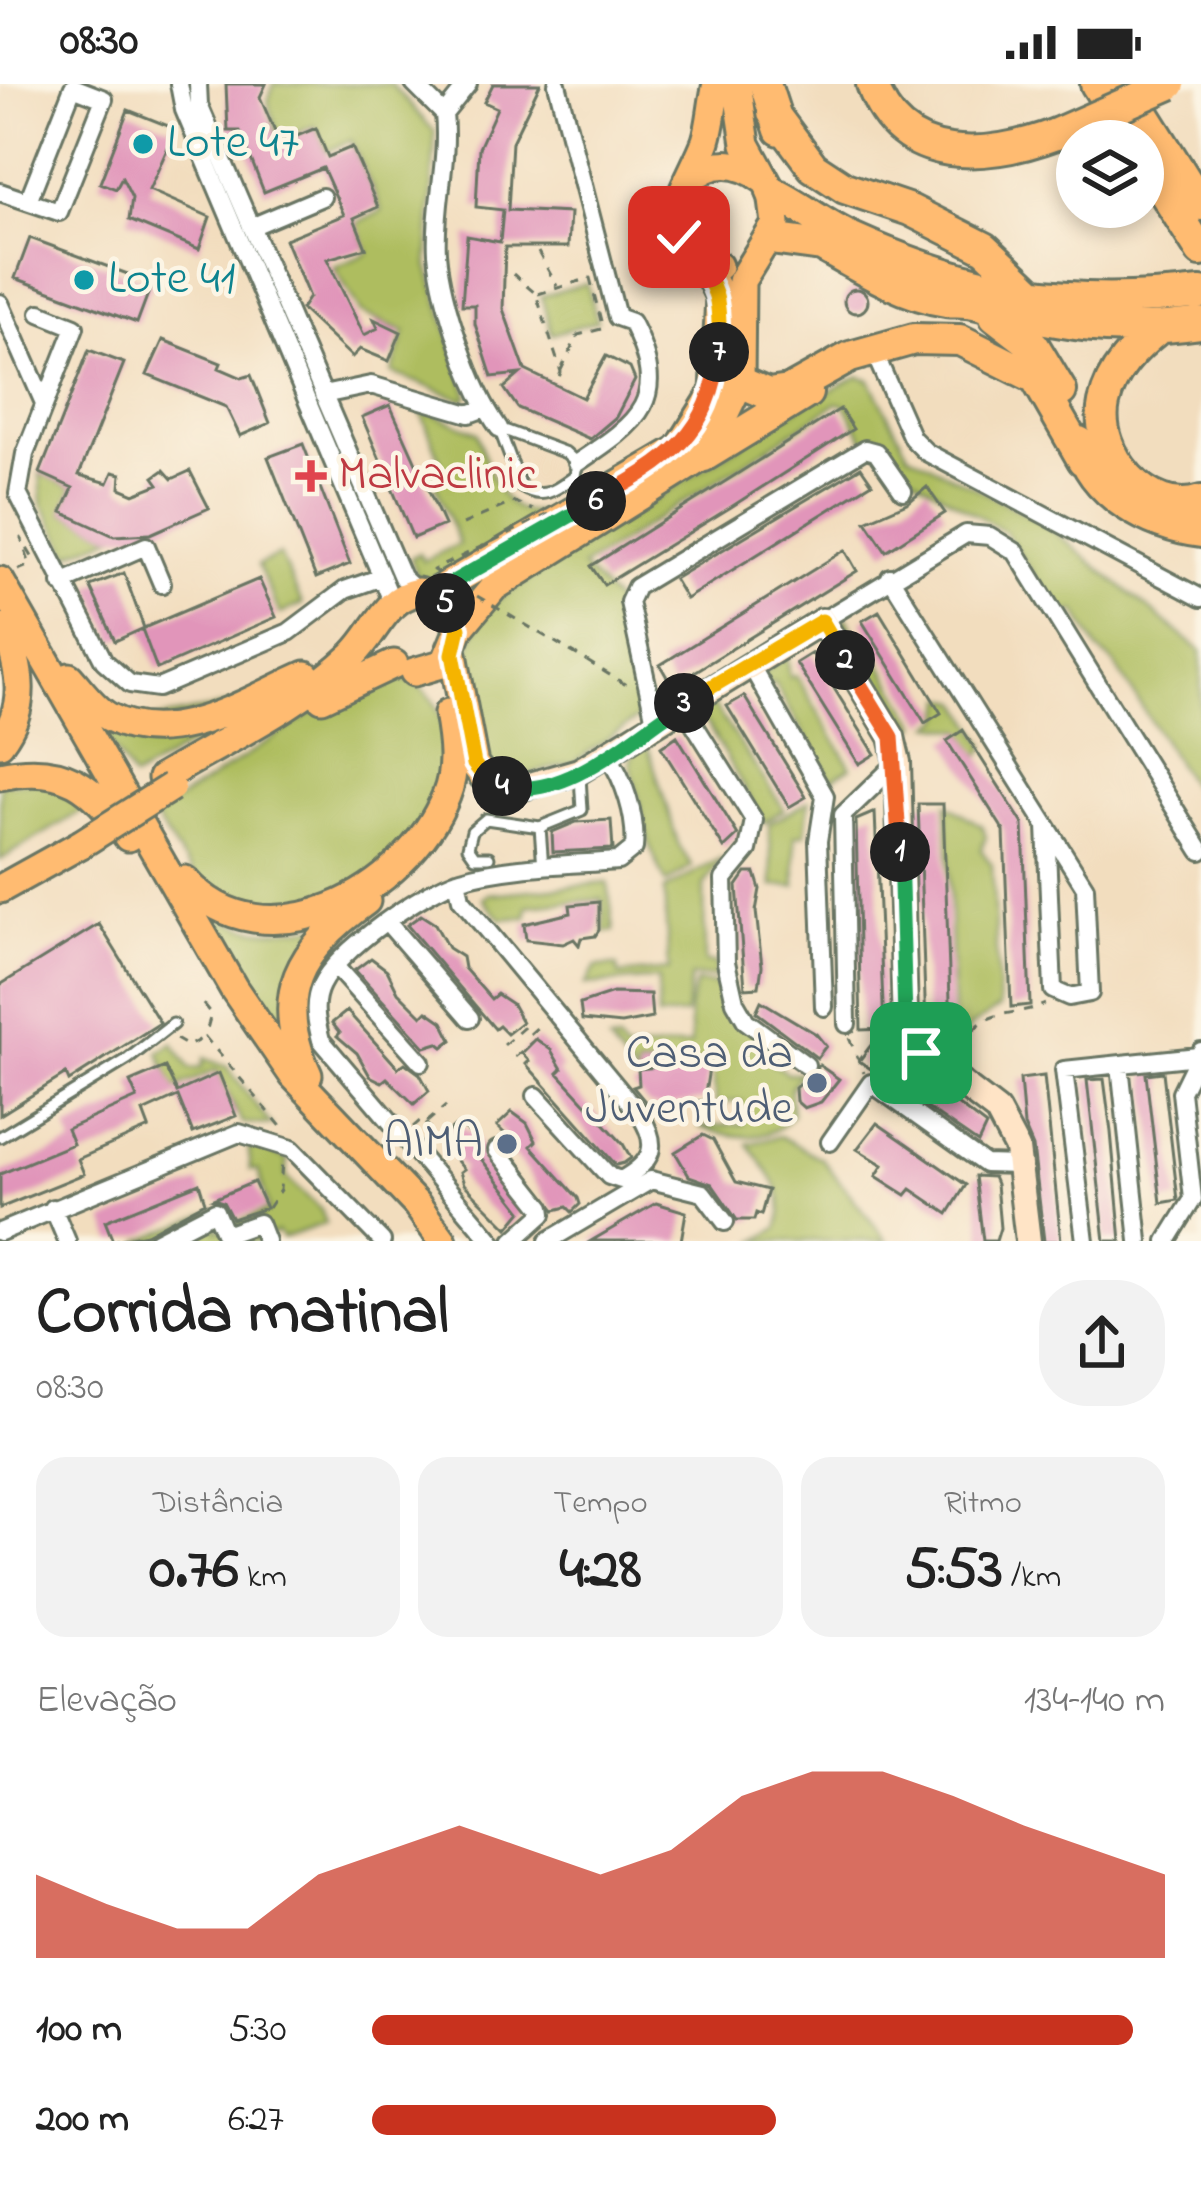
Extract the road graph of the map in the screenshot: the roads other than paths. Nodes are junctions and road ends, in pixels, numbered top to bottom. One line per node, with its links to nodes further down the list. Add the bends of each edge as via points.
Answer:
1 (179, 84): 44 (street)
2 (198, 84): 22 (street, via 199,105)
3 (414, 84): 13 (street)
4 (468, 84): 13 (street)
5 (557, 84): 40 (street, via 613,323 631,322 651,388 626,431)
6 (717, 84): 16 (main road, via 709,132)
7 (737, 84): 15 (main road, via 746,144)
8 (872, 84): 11 (highway, bridge, via 899,130 928,148 968,154 1012,150)
9 (1096, 84): 14 (highway)
10 (1125, 84): 21 (highway)
11 (1170, 84)
12 (769, 99): 26 (highway, via 813,167 845,188 910,210)
13 (444, 114): 36 (street, via 437,252)
14 (1119, 120)
15 (767, 186): 16 (main road, via 750,170 720,164); 23 (main road, via 776,224); 26 (highway, via 813,212 952,260)
16 (681, 189): 25 (main road, via 674,221)
17 (0, 192): 20 (street)
18 (1164, 192): 24 (highway)
19 (322, 197): 22 (street)
20 (28, 201): 20 (street, via 59,212 104,99 73,88)
21 (1201, 205)
22 (251, 226): 34 (street)
23 (766, 246): 25 (main road, via 733,266); 26 (highway, via 853,250 952,291); 33 (main road, via 741,281)
24 (1201, 251)
25 (701, 260): 49 (main road, via 720,297 715,391 679,449)
26 (981, 288): 27 (highway, via 1113,303); 31 (highway, via 1088,330); 39 (highway, via 1048,363)
27 (1201, 293)
28 (0, 303): 35 (street)
29 (40, 314): 35 (street, via 74,327)
30 (1201, 323): 31 (highway)
31 (1163, 328): 42 (highway, via 1115,375 1103,405 1104,437 1131,482 1160,499)
32 (874, 352): 33 (highway, via 789,391 768,394); 38 (highway); 39 (highway, via 914,339 976,344 1036,378); 50 (street, via 926,452)
33 (740, 382): 38 (main road)
34 (323, 395): 36 (street, via 371,385 469,414); 49 (street, via 402,577)
35 (44, 403): 47 (street, via 17,482 38,561)
36 (484, 408): 37 (street)
37 (499, 428): 40 (lane); 40 (lane, via 529,492 552,492 575,476)
38 (704, 456): 55 (main road, via 494,587)
39 (1083, 460): 43 (highway, via 1142,517)
40 (577, 464)
41 (903, 490): 61 (street, via 876,452 865,449 636,587 629,602)
42 (1201, 501)
43 (1201, 532)
44 (382, 577): 47 (street, via 345,590 289,632 158,688 130,684 104,661); 51 (street)
45 (890, 577): 52 (street); 71 (street); 75 (street, via 966,534 1016,551)
46 (0, 581): 54 (main road)
47 (61, 583): 48 (street, via 146,546)
48 (162, 584)
49 (425, 593): 51 (main road); 55 (main road, via 450,608)
50 (1201, 598)
51 (384, 616): 56 (main road); 58 (main road, via 381,647)
52 (822, 621): 57 (main road); 65 (main road, via 892,737)
53 (3, 622): 62 (main road, via 21,693); 74 (main road)
54 (36, 641): 56 (main road, via 105,715 143,730 177,728); 74 (main road)
55 (456, 641): 58 (main road, via 436,669); 63 (main road)
56 (354, 654): 68 (main road)
57 (750, 664): 59 (main road); 84 (street, via 825,796 818,841)
58 (404, 668): 60 (main road, via 436,692); 68 (main road, via 347,683)
59 (682, 705): 61 (main road); 90 (street, via 754,820 748,850 724,879 729,984 746,1022)
60 (448, 713): 70 (main road, via 461,748); 74 (main road, via 448,793 426,834 334,905 291,921 246,921 203,900)
61 (655, 721): 64 (main road)
62 (0, 742)
63 (469, 743): 69 (main road, via 484,777); 70 (main road)
64 (607, 754): 66 (main road); 78 (street, via 623,784 634,848 618,861)
65 (898, 762): 87 (street, via 843,815); 97 (main road, via 905,1018 919,1052 997,1111)
66 (579, 771): 69 (main road); 72 (lane, via 582,810)
67 (0, 776): 74 (main road, via 67,774 104,800)
68 (166, 783): 73 (main road, bridge)
69 (516, 789): 70 (main road)
70 (463, 793): 93 (main road, via 430,847 306,953 290,994 295,1046)
71 (1046, 826): 71 (street, via 1052,990 1090,993 1085,887)
72 (540, 827): 77 (lane, via 486,819 468,847 475,857); 78 (lane)
73 (79, 837): 79 (main road); 81 (main road)
74 (146, 849): 93 (main road, via 292,1075); 105 (main road, via 220,994 274,1075)
75 (1201, 851)
76 (526, 853): 78 (lane)
77 (489, 857)
78 (542, 860): 80 (street)
79 (0, 869)
80 (457, 880): 82 (street); 92 (street, via 460,899 640,1115 652,1152 621,1180 609,1176)
81 (0, 890)
82 (387, 922): 83 (street); 85 (street)
83 (335, 966): 89 (street); 107 (street, via 318,990 321,1040)
84 (824, 1007)
85 (470, 1018)
86 (172, 1024): 94 (lane)
87 (848, 1024)
88 (1199, 1053): 91 (street); 113 (street, via 1181,1091 1193,1199)
89 (421, 1062)
90 (806, 1065)
91 (1120, 1065): 111 (street, via 1064,1070); 112 (street)
92 (536, 1096)
93 (319, 1101): 106 (main road)
94 (0, 1136)
95 (830, 1142): 97 (street, via 871,1083 985,1164)
96 (497, 1150): 108 (street, via 542,1207)
97 (1019, 1166): 110 (main road)
98 (53, 1208): 100 (street); 101 (street); 104 (street, via 239,1132 283,1144)
99 (725, 1222): 109 (street, via 704,1193 651,1180)
100 (0, 1232)
101 (67, 1241)
102 (157, 1241): 103 (street, via 215,1211 225,1235 259,1223)
103 (266, 1241)
104 (382, 1241)
105 (434, 1241)
106 (443, 1241)
107 (492, 1241)
108 (513, 1241)
109 (548, 1241)
110 (1028, 1241)
111 (1085, 1241)
112 (1139, 1241)
113 (1167, 1241)

